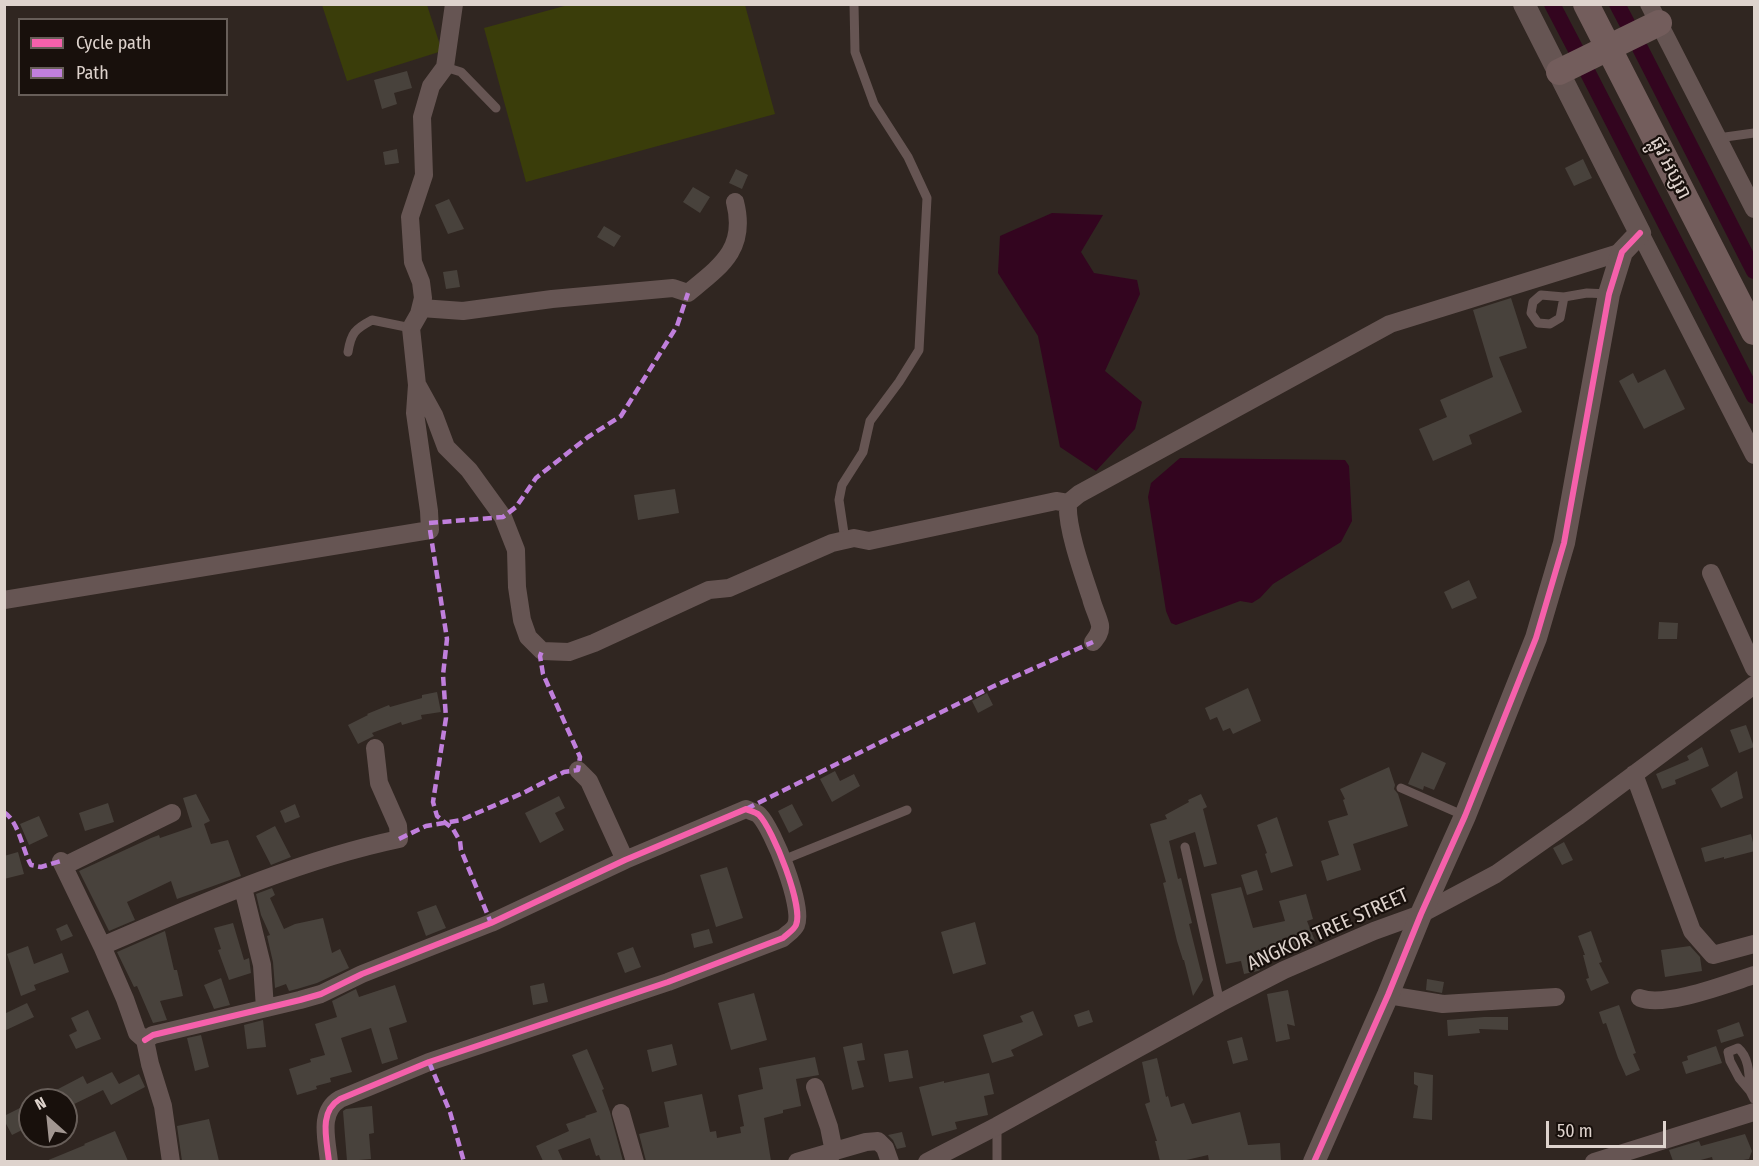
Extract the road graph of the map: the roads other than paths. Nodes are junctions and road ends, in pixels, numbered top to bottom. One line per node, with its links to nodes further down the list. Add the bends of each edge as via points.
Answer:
1 (454, 4): 7 (street)
2 (854, 4): 25 (lane, via 855,52 874,104 908,158 927,198 919,350 870,421 862,452 842,485 839,500)
3 (1524, 4): 8 (street)
4 (1586, 4): 6 (main road, ផ្លូវ អប្សរា)
5 (1654, 14): 6 (main road); 11 (street)
6 (1608, 48): 8 (main road); 20 (main road, ផ្លូវ អប្សរា)
7 (445, 67): 9 (lane, via 461,72); 18 (street, via 431,86 422,117 424,175 410,217 413,262 423,298)
8 (1559, 72): 14 (street)
9 (496, 108)
10 (1755, 133): 11 (lane)
11 (1718, 138): 13 (street)
12 (735, 202): 18 (street, via 740,224 732,250 717,270 688,293 673,288 552,298 463,311)
13 (1755, 209)
14 (1640, 233): 15 (street); 23 (street)
15 (1622, 252): 16 (street); 24 (street, via 1390,324)
16 (1609, 294): 17 (lane); 37 (street, via 1564,543 1536,638)
17 (1564, 297)
18 (421, 308): 19 (street)
19 (411, 328): 21 (lane, via 372,320 350,338); 22 (street)
20 (1755, 332)
21 (348, 352)
22 (417, 385): 25 (street, via 446,447 469,470 503,518 516,550 522,620 528,637 542,651 569,652 594,643 709,590 729,588); 27 (street, via 416,413 430,530)
23 (1755, 455)
24 (1068, 503): 25 (street, via 1056,501 869,541); 28 (street, via 1070,527 1100,626)
25 (845, 540)
26 (1711, 573): 29 (street)
27 (4, 600)
28 (1093, 642)
29 (1755, 668)
30 (1755, 685): 33 (street, ANGKOR TREE STREET)
31 (375, 748): 41 (street, via 379,783 398,826 399,839 341,852)
32 (578, 770): 39 (street, via 589,781)
33 (1634, 774): 42 (street, ANGKOR TREE STREET, via 1496,874); 43 (street, via 1692,931 1713,955)
34 (1401, 788): 37 (lane)
35 (908, 810): 40 (lane)
36 (172, 813): 44 (street, via 63,863)
37 (1465, 816): 42 (street)
38 (1185, 847): 49 (lane)
39 (625, 860): 40 (street, via 746,809 758,814); 50 (street, via 491,923 321,993)
40 (783, 860): 59 (street, via 798,913 796,926 783,938 668,982 429,1062 340,1099 328,1110 326,1120)
41 (243, 888): 44 (street); 50 (street, via 262,965)
42 (1421, 914): 46 (street); 49 (street, ANGKOR TREE STREET, via 1284,970)
43 (1755, 944)
44 (102, 946): 51 (street, via 137,1033)
45 (1755, 975): 48 (street, via 1678,998)
46 (1388, 995): 47 (street, via 1443,1004); 65 (street)
47 (1556, 997)
48 (1640, 998)
49 (1220, 1003): 55 (street, ANGKOR TREE STREET)
50 (266, 1008): 51 (street, via 153,1035)
51 (146, 1040): 58 (street, via 163,1106)
52 (815, 1087): 56 (street)
53 (1755, 1112): 57 (street)
54 (621, 1113): 60 (street)
55 (997, 1126): 63 (street, ANGKOR TREE STREET); 64 (lane)
56 (834, 1152): 61 (street); 62 (street, via 878,1141)
57 (1624, 1157): 66 (street)
58 (171, 1161)
59 (329, 1161)
60 (635, 1161)
61 (797, 1161)
62 (890, 1161)
63 (927, 1161)
64 (997, 1161)
65 (1314, 1161)
66 (1594, 1161)

